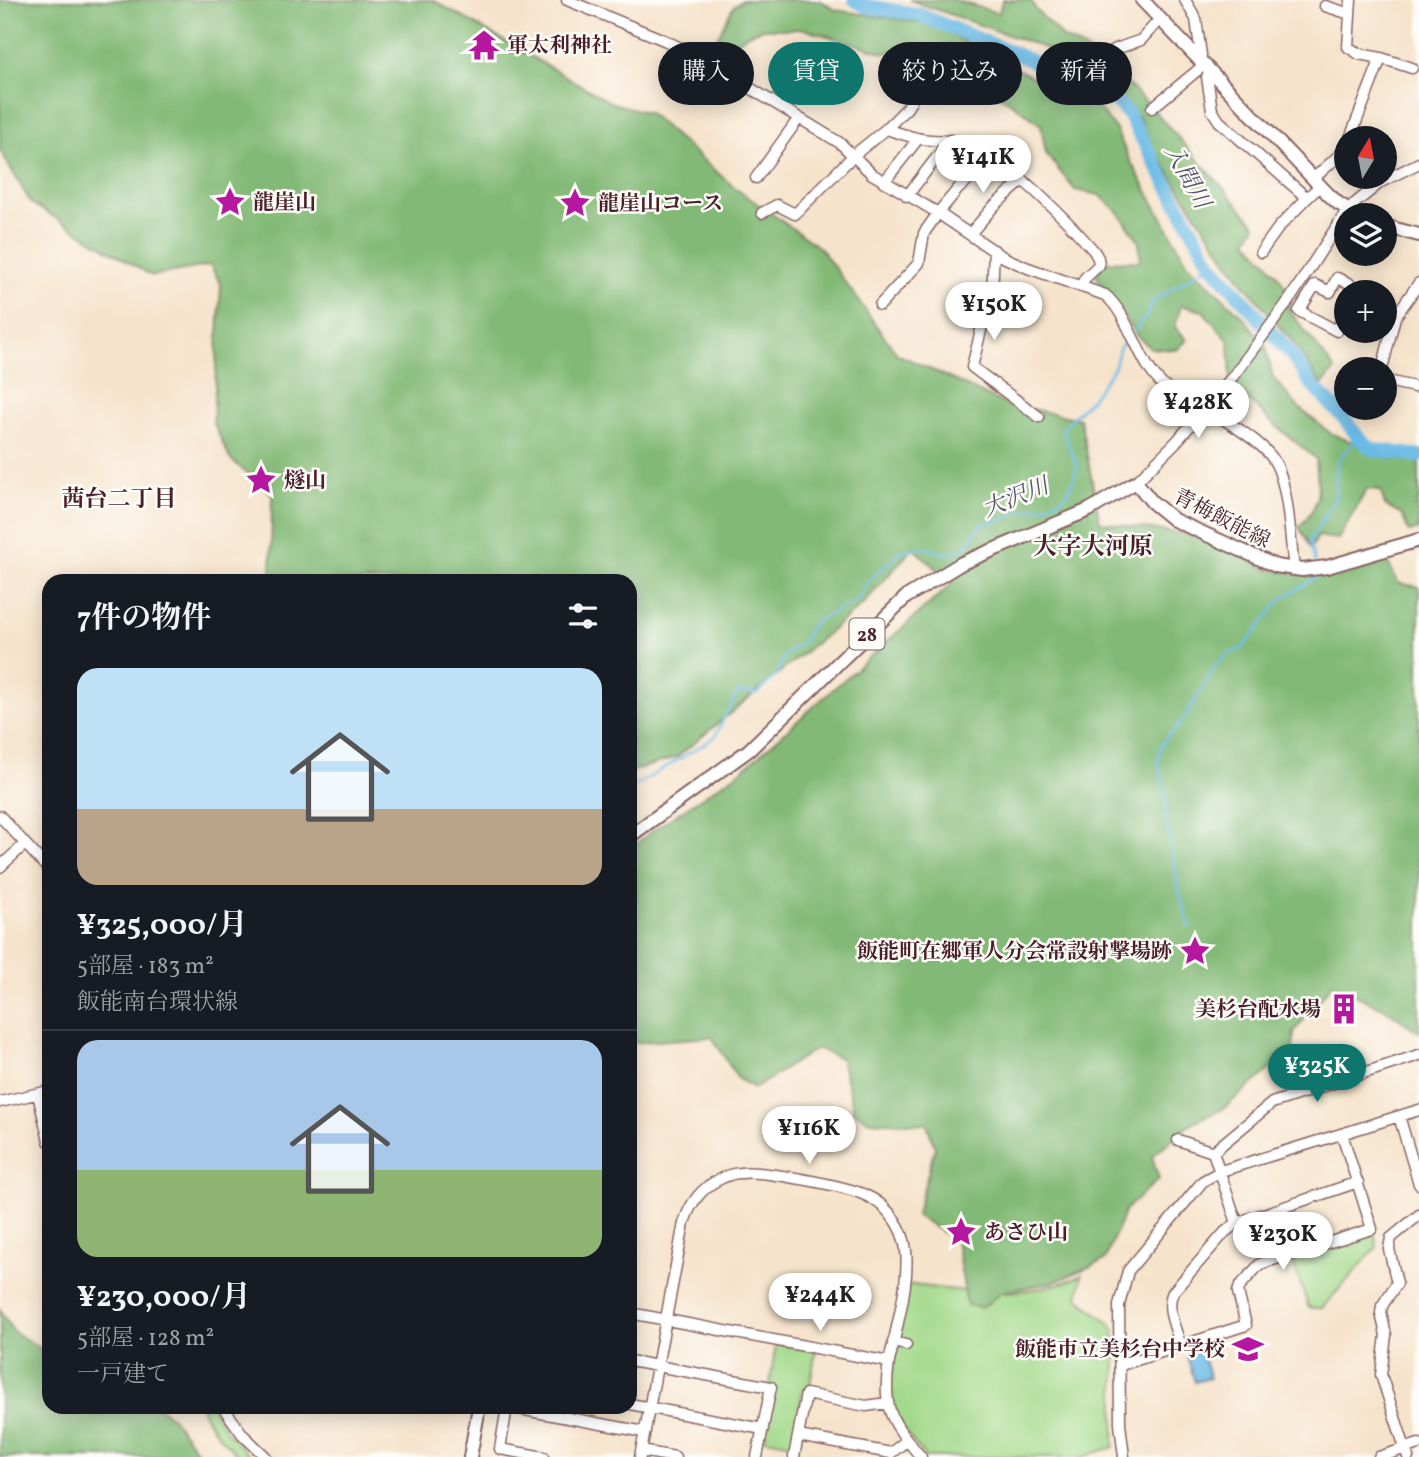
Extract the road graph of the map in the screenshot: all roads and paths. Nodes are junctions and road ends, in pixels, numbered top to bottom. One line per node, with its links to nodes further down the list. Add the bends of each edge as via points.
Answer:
1 (567, 0): 14 (street, via 681,48)
2 (1142, 0): 7 (main road)
3 (1185, 0): 10 (street, via 1196,19)
4 (1351, 0): 6 (street)
5 (1325, 6): 6 (street)
6 (1350, 14): 9 (street, via 1348,47)
7 (1160, 19): 8 (street); 10 (main road)
8 (1132, 43)
9 (1381, 58): 11 (street); 15 (street)
10 (1205, 65): 13 (street); 26 (main road); 28 (street, via 1212,110 1219,121)
11 (1412, 68)
12 (909, 105): 16 (street)
13 (1152, 108)
14 (799, 118): 19 (street); 23 (street)
15 (1355, 126)
16 (886, 129): 17 (street); 19 (street)
17 (918, 139): 18 (street); 25 (street)
18 (950, 140): 20 (street, via 976,146); 27 (street)
19 (854, 155): 25 (street); 31 (street, via 795,214 777,205)
20 (992, 158): 24 (street); 32 (street)
21 (1334, 163): 26 (street)
22 (1419, 163): 30 (street, via 1381,182)
23 (756, 178)
24 (1022, 181): 34 (street); 41 (street, via 1098,258 1096,270)
25 (884, 182): 27 (street)
26 (1317, 183): 28 (street); 29 (main road)
27 (908, 196): 32 (street)
28 (1307, 198): 38 (street)
29 (1338, 203)
30 (1362, 203)
31 (762, 213)
32 (938, 213): 34 (street); 42 (street, via 924,233 919,263)
33 (1397, 229): 35 (main road)
34 (970, 234): 37 (street)
35 (1419, 235)
36 (1334, 239): 47 (street)
37 (994, 250): 41 (street, via 1028,268); 48 (street, via 991,317 982,327 972,367)
38 (1261, 251)
39 (1419, 283): 43 (street)
40 (1334, 284): 44 (street, via 1330,292 1315,285 1299,311)
41 (1081, 286): 47 (street, via 1111,300 1162,384)
42 (880, 305)
43 (1397, 314)
44 (1334, 329)
45 (1397, 383): 46 (street)
46 (1419, 388)
47 (1205, 409): 49 (street); 51 (street, via 1247,436 1279,468)
48 (1039, 417)
49 (1136, 482): 51 (main road, 青梅飯能線, via 1174,520 1267,563); 53 (main road, 28, via 1089,510 962,563 915,592 748,750)
50 (1419, 540): 51 (main road, 青梅飯能線, via 1326,567)
51 (1300, 569)
52 (0, 816): 54 (street)
53 (637, 831)
54 (26, 844): 55 (street); 56 (street)
55 (42, 862)
56 (0, 867)
57 (1419, 1055): 66 (street, via 1272,1103)
58 (42, 1093): 59 (street)
59 (38, 1094): 60 (street); 62 (street)
60 (0, 1102)
61 (1419, 1110): 63 (street)
62 (42, 1111)
63 (1399, 1116): 64 (street); 69 (street)
64 (1342, 1134): 67 (street); 68 (street)
65 (1178, 1140): 66 (street)
66 (1213, 1152): 67 (street)
67 (1221, 1171): 71 (street); 79 (street, via 1203,1181 1128,1271 1119,1305)
68 (1358, 1182): 71 (street); 76 (street, via 1372,1229 1260,1264 1238,1292 1246,1325)
69 (1419, 1184)
70 (1419, 1214): 93 (street, via 1391,1238 1396,1283 1381,1313 1386,1331 1381,1375)
71 (1237, 1223): 76 (street, via 1173,1292 1170,1309)
72 (637, 1314): 73 (street)
73 (665, 1320): 74 (street, via 684,1223 695,1197 720,1178 756,1172 849,1189 882,1205 896,1221 907,1260); 78 (street); 80 (street)
74 (893, 1342): 75 (street); 78 (street)
75 (906, 1345)
76 (1181, 1346): 79 (street)
77 (637, 1362): 80 (street)
78 (889, 1362): 81 (street)
79 (1121, 1365): 102 (street)
80 (657, 1366): 83 (street); 88 (street, via 771,1387)
81 (887, 1403): 90 (street, via 866,1406 806,1394); 91 (street)
82 (637, 1405): 83 (street)
83 (649, 1407): 88 (street); 89 (street)
84 (228, 1414): 95 (street)
85 (478, 1414): 96 (main road)
86 (506, 1414): 97 (street, via 500,1449)
87 (546, 1414): 89 (street)
88 (763, 1429): 99 (street)
89 (645, 1432): 94 (street)
90 (798, 1436): 91 (street, via 891,1453); 100 (street)
91 (906, 1441): 101 (street)
92 (1419, 1444): 93 (street)
93 (1406, 1453): 103 (street)
94 (641, 1454): 98 (street)
95 (266, 1457)
96 (470, 1457)
97 (544, 1457)
98 (675, 1457)
99 (757, 1457)
100 (794, 1457)
101 (921, 1457)
102 (1124, 1457)
103 (1379, 1457)

